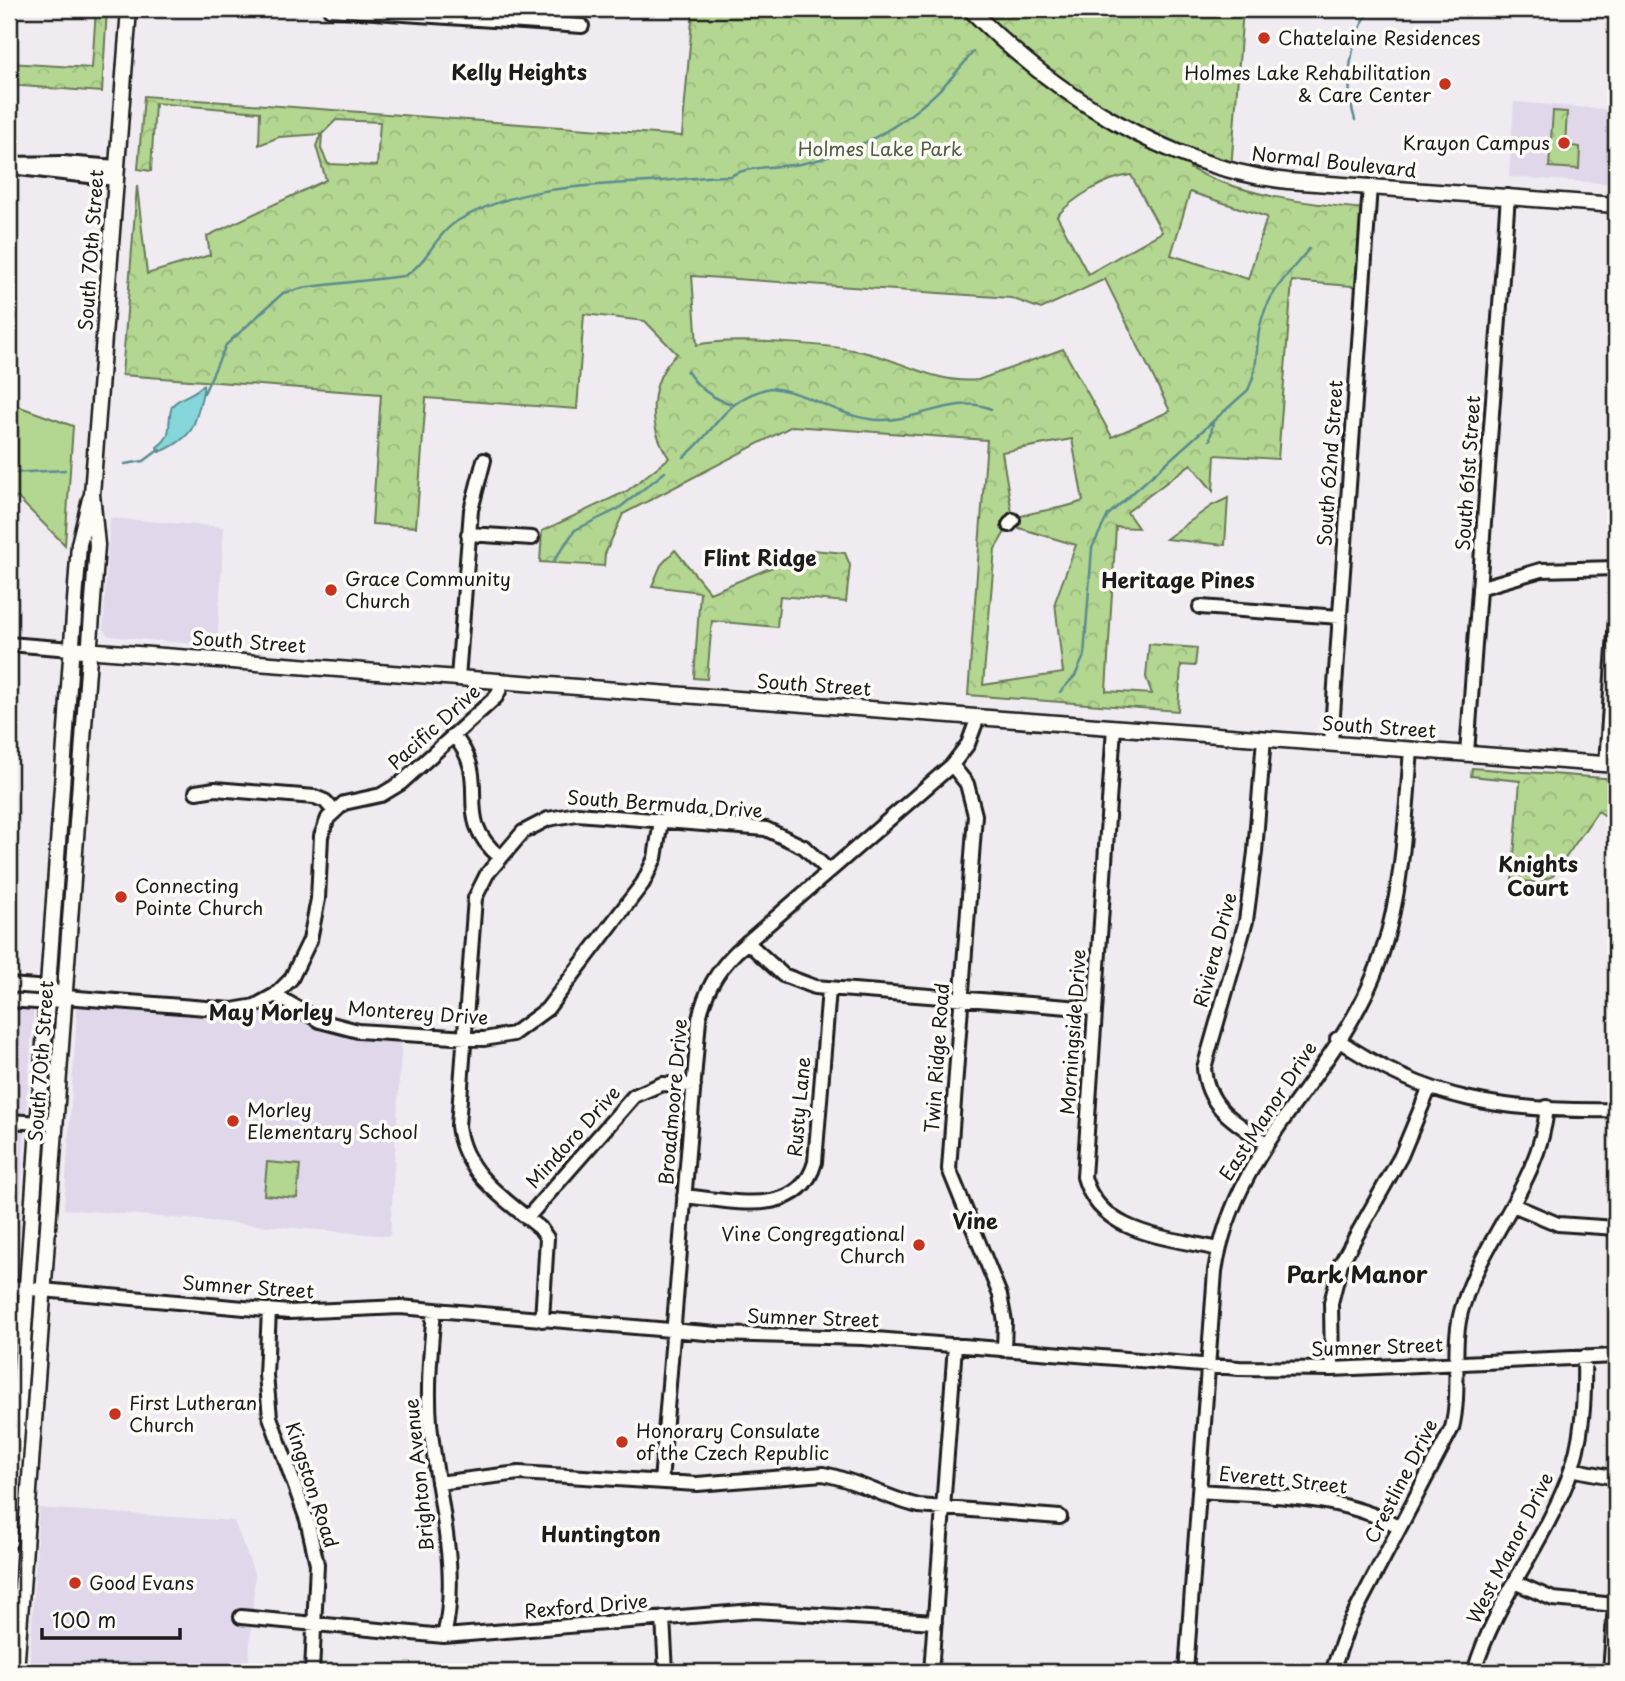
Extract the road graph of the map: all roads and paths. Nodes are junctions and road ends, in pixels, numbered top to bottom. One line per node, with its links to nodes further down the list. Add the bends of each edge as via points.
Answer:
1 (129, 9): 6 (main road, South 70th Street)
2 (330, 9): 4 (street)
3 (970, 9): 7 (main road, Normal Boulevard, via 1069,92 1160,142 1249,175)
4 (582, 26)
5 (9, 165): 6 (street, via 59,175)
6 (116, 173): 11 (main road, South 70th Street)
7 (1370, 186): 8 (main road, Normal Boulevard); 17 (street, South 62nd Street)
8 (1508, 196): 9 (main road, Normal Boulevard); 15 (street, South 61st Street)
9 (1616, 205)
10 (484, 460): 12 (street)
11 (92, 494): 20 (main road, South 70th Street, via 79,544); 21 (main road, South 70th Street, via 97,545)
12 (468, 534): 13 (street); 22 (street)
13 (532, 538)
14 (1616, 568): 15 (street, via 1541,570)
15 (1479, 588): 30 (street, South 61st Street)
16 (1200, 607): 17 (street)
17 (1340, 617): 28 (street, South 62nd Street)
18 (1616, 618): 31 (street)
19 (9, 644): 20 (street, South Street)
20 (71, 649): 21 (main road, South Street); 41 (main road, South 70th Street)
21 (87, 650): 22 (main road, South Street); 43 (main road, South 70th Street)
22 (458, 678): 23 (main road, South Street)
23 (504, 681): 24 (main road, South Street); 26 (street, Pacific Drive, via 496,697)
24 (978, 717): 25 (main road, South Street); 32 (street, Broadmoore Drive, via 968,744)
25 (1114, 727): 27 (main road, South Street); 46 (street, Morningside Drive)
26 (453, 735): 34 (street, Pacific Drive, via 392,790); 36 (street, via 465,748 473,768 475,827)
27 (1264, 738): 28 (main road, South Street); 56 (street, Riviera Drive, via 1246,921 1204,1068 1208,1091 1220,1110)
28 (1331, 743): 29 (main road, South Street)
29 (1411, 749): 30 (main road, South Street); 48 (street, East Manor Drive, via 1395,896 1385,943 1367,990)
30 (1466, 753): 31 (main road, South Street)
31 (1611, 764)
32 (952, 765): 37 (street, Broadmoore Drive); 44 (street, Twin Ridge Road, via 967,784 975,815)
33 (196, 792): 34 (street, via 215,789 315,797)
34 (333, 810): 42 (street, via 321,836 318,899 310,940 291,979)
35 (661, 821): 36 (street, South Bermuda Drive, via 560,816 523,832); 37 (street, South Bermuda Drive, via 777,832 804,847); 47 (street, Monterey Drive, via 655,858 643,883 547,1009 513,1034)
36 (499, 857): 47 (street, South Bermuda Drive, via 480,886 472,912)
37 (829, 871): 38 (street, Broadmoore Drive)
38 (747, 942): 40 (street, via 783,975); 49 (street, Broadmoore Drive, via 726,962 705,998)
39 (9, 985): 41 (street)
40 (829, 989): 44 (street); 57 (street, Rusty Lane, via 815,1162 807,1181 795,1194 773,1202)
41 (49, 995): 43 (street); 45 (street); 54 (main road, South 70th Street)
42 (275, 995): 43 (street, via 255,1006 232,1010); 47 (street, Monterey Drive, via 339,1027)
43 (65, 997): 55 (main road, South 70th Street)
44 (961, 999): 46 (street); 70 (street, Twin Ridge Road, via 949,1168 1000,1295)
45 (9, 1000)
46 (1094, 1009): 61 (street, Morningside Drive, via 1083,1165 1092,1198 1126,1227)
47 (463, 1038): 59 (street, South Bermuda Drive, via 458,1117 463,1149 483,1181)
48 (1337, 1039): 50 (street, via 1384,1070); 56 (street, East Manor Drive)
49 (694, 1084): 57 (street, Broadmoore Drive); 59 (street, Mindoro Drive, via 662,1084 634,1096)
50 (1429, 1090): 51 (street, via 1485,1102); 75 (street, via 1401,1156 1341,1263 1331,1303)
51 (1547, 1107): 52 (street); 58 (street, Crestline Drive, via 1541,1145)
52 (1616, 1110)
53 (9, 1121): 54 (street)
54 (39, 1123): 55 (street); 63 (main road, South 70th Street)
55 (56, 1124): 64 (main road, South 70th Street)
56 (1266, 1143): 61 (street, East Manor Drive, via 1232,1203)
57 (684, 1196): 68 (street, Broadmoore Drive)
58 (1513, 1205): 60 (street, via 1558,1224); 73 (street, Crestline Drive, via 1464,1300 1458,1325)
59 (527, 1218): 67 (street, South Bermuda Drive, via 544,1233 548,1246)
60 (1616, 1228)
61 (1218, 1250): 74 (street, East Manor Drive)
62 (9, 1287): 63 (street, Sumner Street)
63 (27, 1288): 64 (street, Sumner Street); 83 (main road, South 70th Street)
64 (43, 1290): 65 (street, Sumner Street); 84 (main road, South 70th Street)
65 (269, 1310): 66 (street, Sumner Street); 92 (street, Kingston Road, via 267,1397 275,1436 314,1541 318,1575)
66 (434, 1310): 67 (street, Sumner Street); 79 (street, Brighton Avenue, via 429,1397)
67 (542, 1320): 68 (street, Sumner Street)
68 (673, 1330): 69 (street, Sumner Street); 78 (street, Broadmoore Drive)
69 (955, 1345): 70 (street, Sumner Street); 81 (street)
70 (1004, 1350): 74 (street, Sumner Street)
71 (1616, 1356): 72 (street, Sumner Street)
72 (1584, 1357): 73 (street, Sumner Street); 76 (street, West Manor Drive, via 1583,1417)
73 (1458, 1363): 75 (street, Sumner Street); 85 (street, Crestline Drive, via 1451,1427)
74 (1208, 1366): 75 (street, Sumner Street); 80 (street, East Manor Drive)
75 (1332, 1369)
76 (1571, 1469): 77 (street); 87 (street, West Manor Drive, via 1558,1503)
77 (1616, 1478)
78 (661, 1482): 79 (street, via 531,1472); 81 (street, via 725,1483 822,1474 859,1483 900,1502)
79 (438, 1483): 93 (street, Brighton Avenue, via 448,1566)
80 (1199, 1491): 85 (street, Everett Street, via 1340,1503); 98 (street, East Manor Drive)
81 (943, 1508): 82 (street); 91 (street)
82 (1060, 1517)
83 (9, 1525): 84 (street); 86 (main road, South 70th Street)
84 (26, 1525): 94 (main road, South 70th Street)
85 (1400, 1527): 99 (street, Crestline Drive, via 1348,1626)
86 (9, 1542)
87 (1514, 1583): 88 (street, via 1553,1599); 100 (street, West Manor Drive, via 1488,1631)
88 (1616, 1605): 101 (street)
89 (241, 1617): 92 (street, Rexford Drive)
90 (663, 1618): 91 (street, Rexford Drive, via 785,1611); 93 (street, Rexford Drive); 96 (street)
91 (935, 1622): 97 (street)
92 (315, 1624): 93 (street, Rexford Drive); 95 (street, Kingston Road)
93 (444, 1636)
94 (16, 1672)
95 (312, 1672)
96 (666, 1672)
97 (931, 1672)
98 (1186, 1672)
99 (1332, 1672)
100 (1474, 1672)
101 (1610, 1672)

